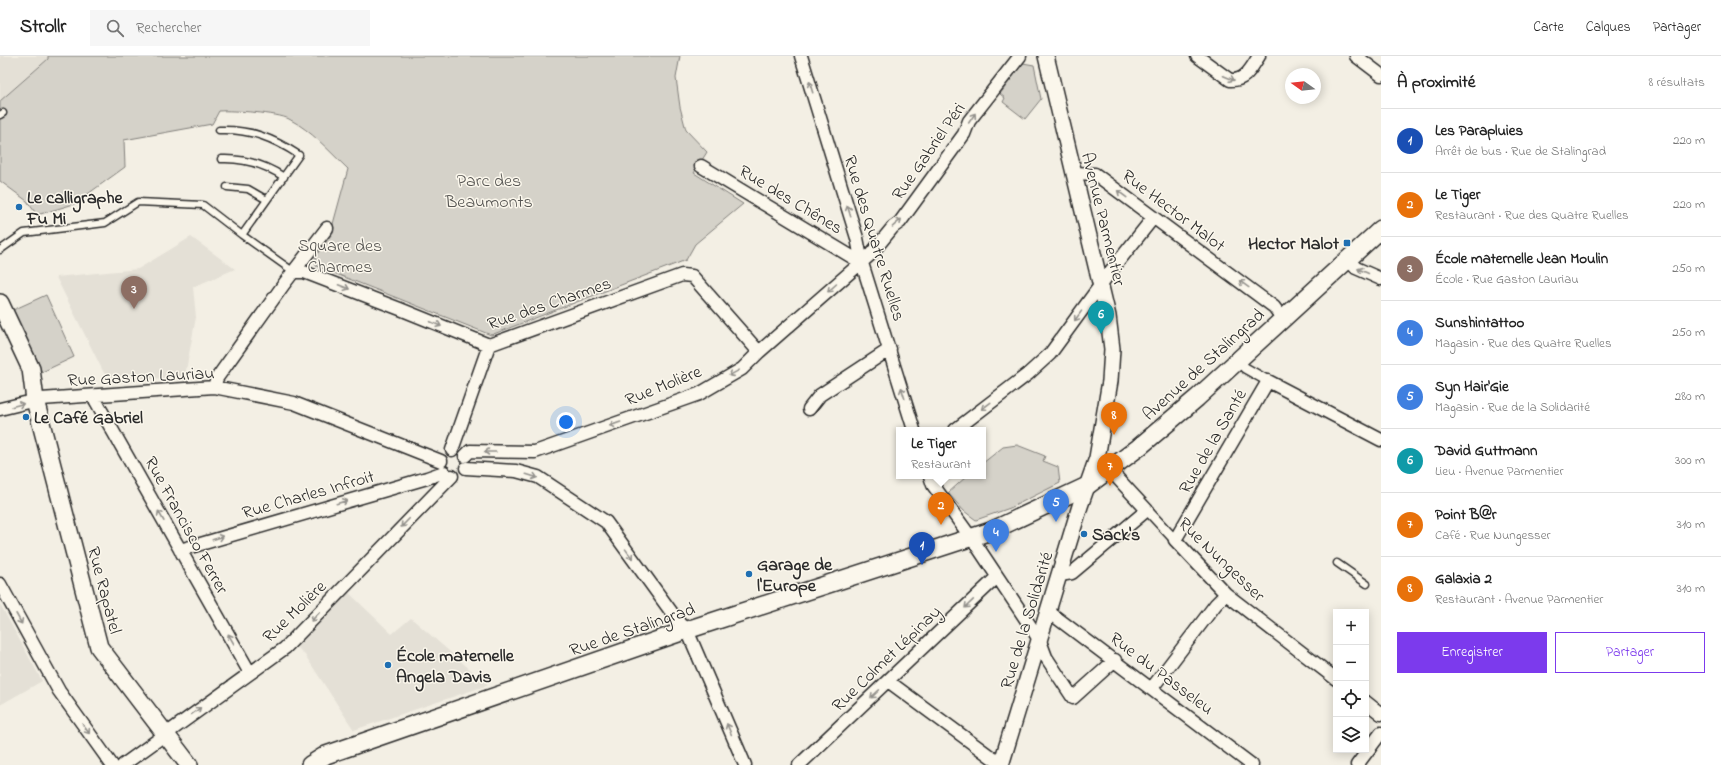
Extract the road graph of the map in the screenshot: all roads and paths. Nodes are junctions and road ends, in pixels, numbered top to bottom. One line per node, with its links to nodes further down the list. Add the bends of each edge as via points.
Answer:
1 (801, 56): 21 (street, Rue des Quatre Ruelles, one-way to 1, via 857,238)
2 (1020, 56): 21 (street, Rue Gabriel Péri, one-way to 2, via 900,222 964,134 970,121)
3 (1046, 56): 11 (street, Avenue Parmentier)
4 (1197, 56): 5 (street, one-way to 5, via 1230,80 1243,78)
5 (1259, 56)
6 (1356, 56): 7 (street)
7 (1381, 74)
8 (219, 130): 12 (lane, via 233,129 255,133 280,142 299,155)
9 (221, 159): 12 (lane, via 248,160)
10 (701, 166): 21 (street, Rue des Chênes)
11 (1074, 173): 15 (street, Rue Hector Malot, one-way to 11, via 1095,174); 24 (street, Avenue Parmentier)
12 (284, 177): 14 (lane)
13 (227, 187): 14 (lane, via 248,189)
14 (267, 200): 18 (lane)
15 (1153, 218): 24 (street); 26 (street, Rue Hector Malot, one-way to 15, via 1274,307)
16 (326, 228): 22 (street)
17 (1381, 229): 20 (main road, Avenue de Stalingrad)
18 (242, 235): 19 (lane, Rue des Charmes, via 204,205 138,202 105,223 24,233); 22 (lane, Rue des Charmes)
19 (0, 250)
20 (1348, 260): 23 (street, one-way to 20, via 1356,268); 26 (main road, Avenue de Stalingrad)
21 (862, 263): 28 (street, Rue des Quatre Ruelles); 29 (street, Rue Molière, one-way to 29)
22 (294, 272): 27 (street, Rue des Charmes, one-way to 27, via 304,272); 32 (street, via 217,378)
23 (1381, 279)
24 (1101, 285): 38 (street, one-way to 38, via 1050,354); 45 (street, Avenue Parmentier, via 1116,348 1097,458)
25 (0, 303): 34 (main road, Rue Rapatel, via 31,369)
26 (1283, 319): 30 (main road, Avenue de Stalingrad)
27 (489, 345): 29 (street, Rue des Charmes, via 682,275 692,276); 40 (street)
28 (890, 349): 36 (street, via 820,395); 37 (street, Rue des Quatre Ruelles, one-way to 28)
29 (759, 352): 41 (street, Rue Molière, one-way to 41, via 742,369 699,394 535,452 470,452)
30 (1238, 360): 31 (street, via 1245,368); 43 (main road, Avenue de Stalingrad)
31 (1268, 381): 39 (street); 48 (street, Rue de la Santé)
32 (214, 387): 33 (street, Rue Gaston Lauriau); 42 (street, Rue Gaston Lauriau, via 294,403)
33 (93, 396): 34 (street, Rue Gaston Lauriau); 49 (street, Rue Francisco Ferrer, one-way to 33)
34 (35, 400): 35 (street, Rue Gaston Lauriau, one-way to 34); 66 (main road, Rue Rapatel, via 99,647)
35 (0, 409)
36 (809, 409)
37 (913, 427)
38 (959, 427)
39 (1381, 440)
40 (452, 450): 41 (street, via 459,451); 42 (street, via 446,453)
41 (465, 462): 42 (street, via 460,474); 57 (street, one-way to 57, via 538,477 606,522)
42 (446, 469): 49 (street, Rue Charles Infroit, one-way to 42, via 427,478); 60 (street, Rue Molière, one-way to 60, via 285,648)
43 (1110, 470): 45 (main road, Avenue de Stalingrad); 46 (street, Rue Nungesser)
44 (931, 479): 47 (street)
45 (1087, 486): 47 (main road, Avenue de Stalingrad, via 1003,526); 51 (street, Rue de la Solidarité)
46 (1147, 510): 48 (street, Rue Nungesser); 51 (street, via 1072,573)
47 (971, 538): 52 (street); 57 (main road, Rue de Stalingrad)
48 (1175, 540): 55 (street, Rue Nungesser)
49 (180, 550): 60 (street, Rue Francisco Ferrer, one-way to 49)
50 (1337, 563): 54 (lane)
51 (1060, 574): 56 (street, Rue de la Solidarité)
52 (997, 577): 58 (street); 62 (street, Rue Colmet Lépinay, one-way to 62)
53 (0, 584): 68 (street, one-way to 68, via 59,691)
54 (1367, 584)
55 (1226, 594): 61 (street, Rue Nungesser); 63 (street)
56 (1049, 612): 58 (street, Rue de la Solidarité); 59 (street, Rue du Passeleu)
57 (687, 630): 71 (main road, Rue de Stalingrad, via 326,755); 72 (street, one-way to 57)
58 (1040, 641): 59 (street, via 1046,657 1073,698); 74 (street, Rue de la Solidarité)
59 (1115, 660): 63 (street, Rue du Passeleu)
60 (250, 673): 66 (street, Rue Molière, one-way to 60)
61 (1333, 677)
62 (888, 681): 73 (street, Rue Colmet Lépinay, one-way to 73); 74 (street)
63 (1152, 688): 75 (street, Rue du Passeleu)
64 (1369, 704): 65 (street)
65 (1381, 714)
66 (165, 734): 69 (street, Rue Molière); 70 (main road, Rue Rapatel)
67 (1380, 735): 76 (street)
68 (112, 765)
69 (123, 765)
70 (189, 765)
71 (310, 765)
72 (745, 765)
73 (799, 765)
74 (1001, 765)
75 (1252, 765)
76 (1357, 765)

